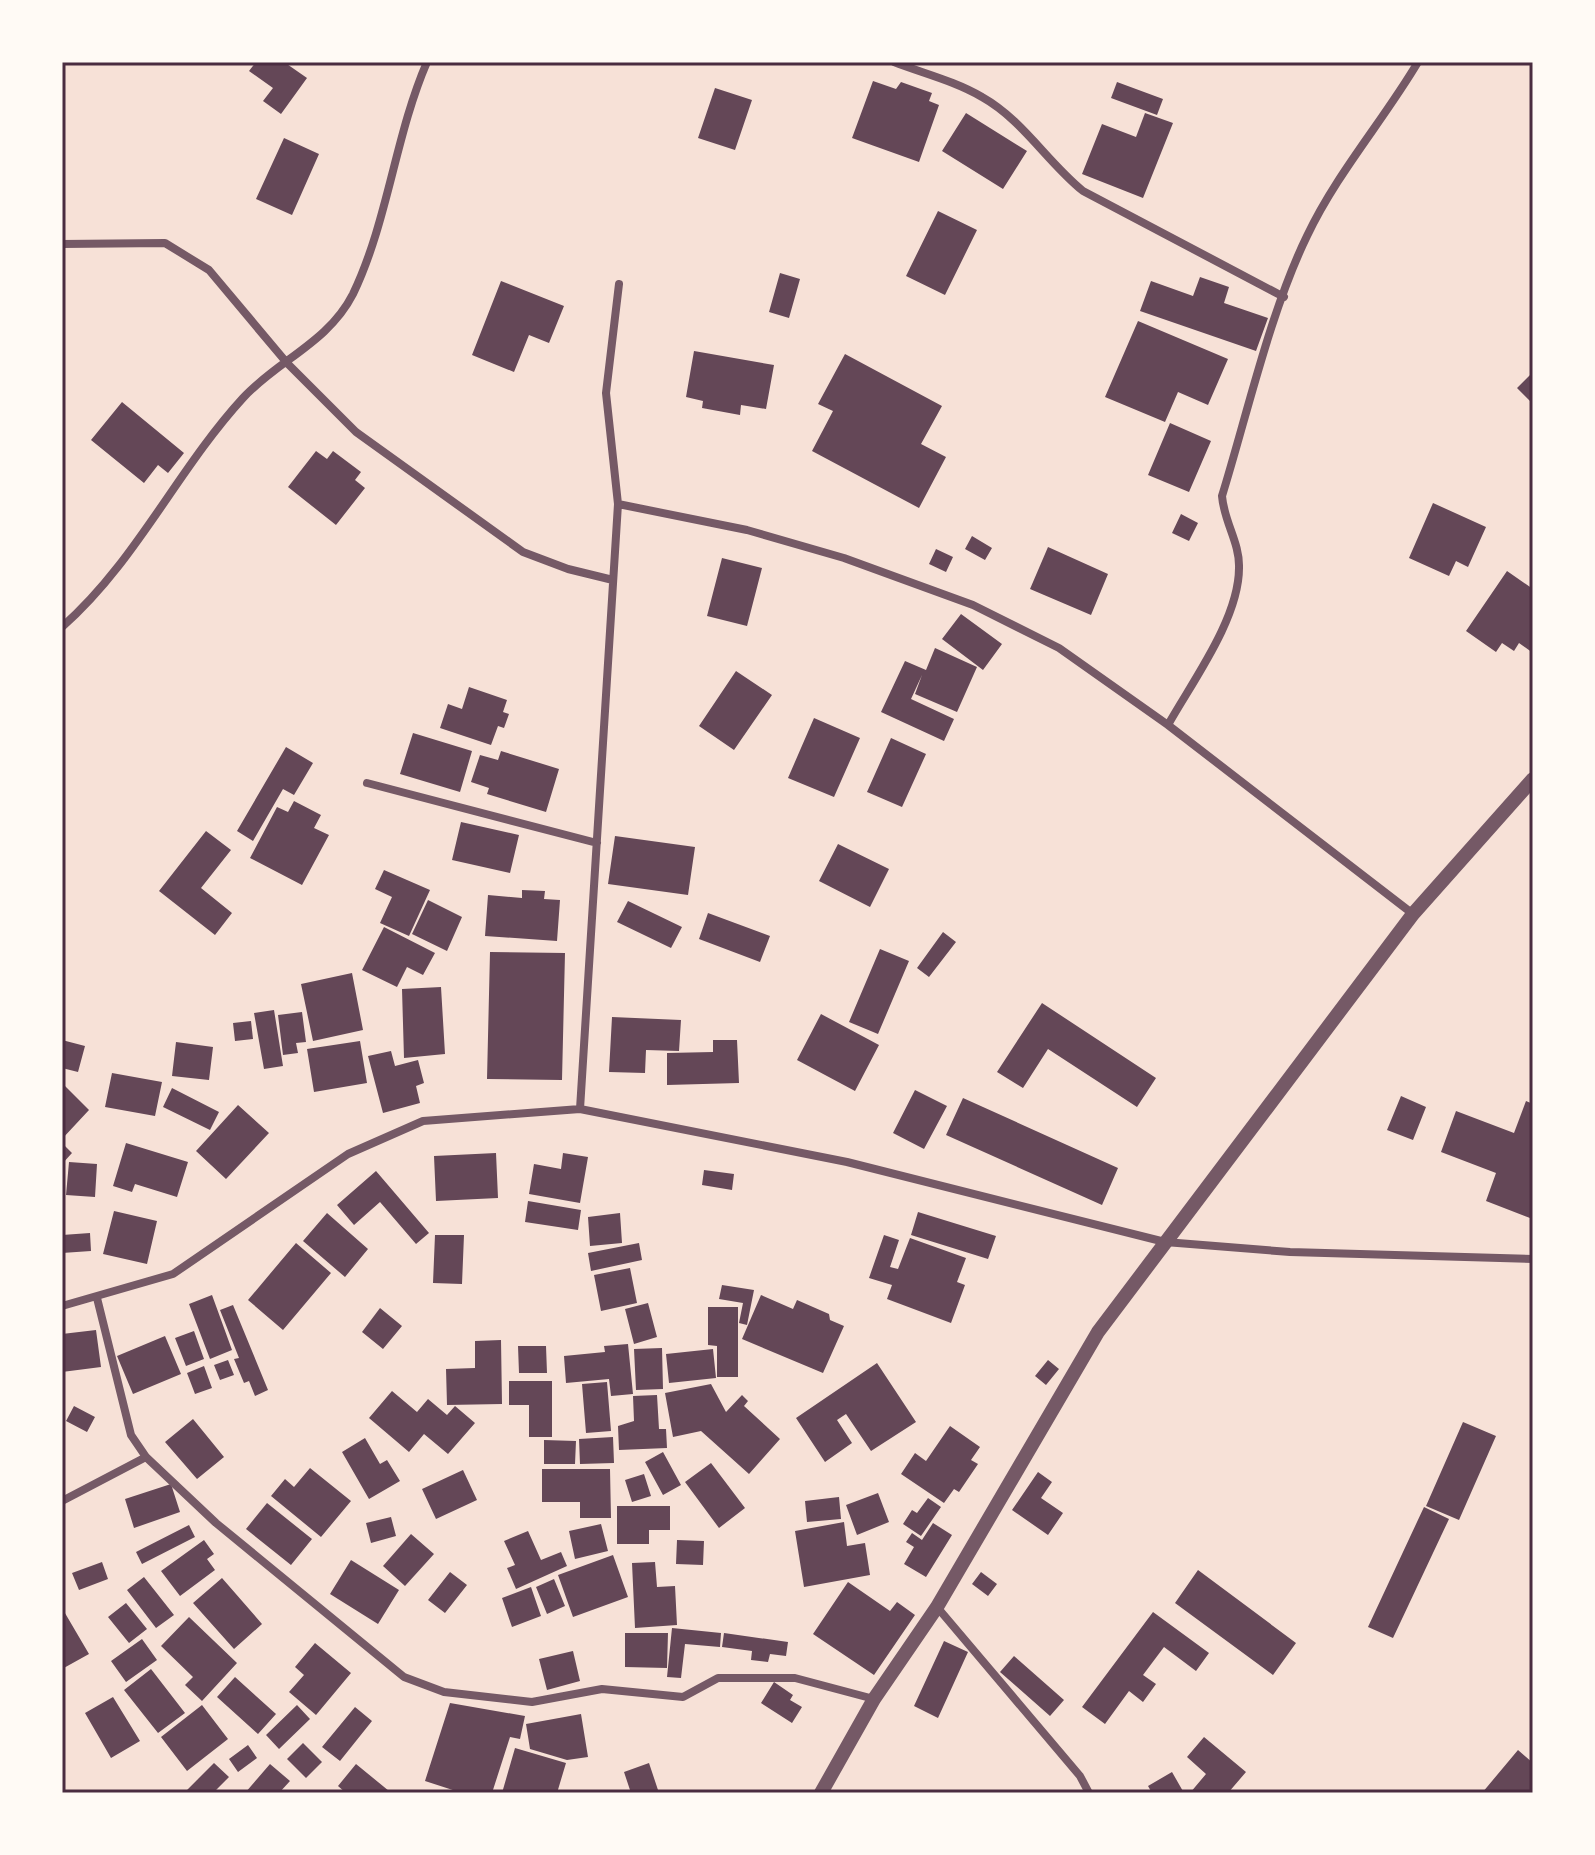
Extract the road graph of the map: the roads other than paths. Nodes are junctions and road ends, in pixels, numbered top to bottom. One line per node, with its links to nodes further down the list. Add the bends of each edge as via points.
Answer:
1 (427, 62): 7 (street, via 352,294 326,333)
2 (894, 62): 6 (street, via 982,96 1032,137 1083,191)
3 (1418, 62): 6 (street, via 1337,180 1306,237)
4 (62, 244): 7 (street, via 165,243 209,270)
5 (619, 284): 8 (street, via 606,393)
6 (1284, 297): 11 (street, via 1222,496 1240,566 1238,585 1230,612)
7 (287, 363): 9 (street, via 356,432 523,552); 10 (street, via 244,397 103,590)
8 (618, 504): 9 (street); 11 (street, via 747,530 973,605 1059,648)
9 (613, 580): 14 (street)
10 (62, 627)
11 (1168, 725): 15 (street)
12 (1533, 779): 15 (street)
13 (367, 783): 14 (street)
14 (597, 843): 16 (street)
15 (1413, 914): 17 (street)
16 (580, 1109): 17 (street, via 847,1162); 19 (street, via 423,1121 348,1154 173,1274)
17 (1165, 1242): 18 (street, via 1305,1253); 23 (street, via 1098,1332)
18 (1533, 1259)
19 (97, 1298): 20 (street); 21 (street, via 131,1435)
20 (62, 1306)
21 (146, 1457): 22 (street); 24 (street, via 216,1523 404,1677 444,1692 532,1702 602,1689 683,1697 718,1678 795,1678)
22 (62, 1501)
23 (937, 1607): 24 (street); 26 (street)
24 (874, 1699): 25 (street)
25 (821, 1793)
26 (1089, 1793)

